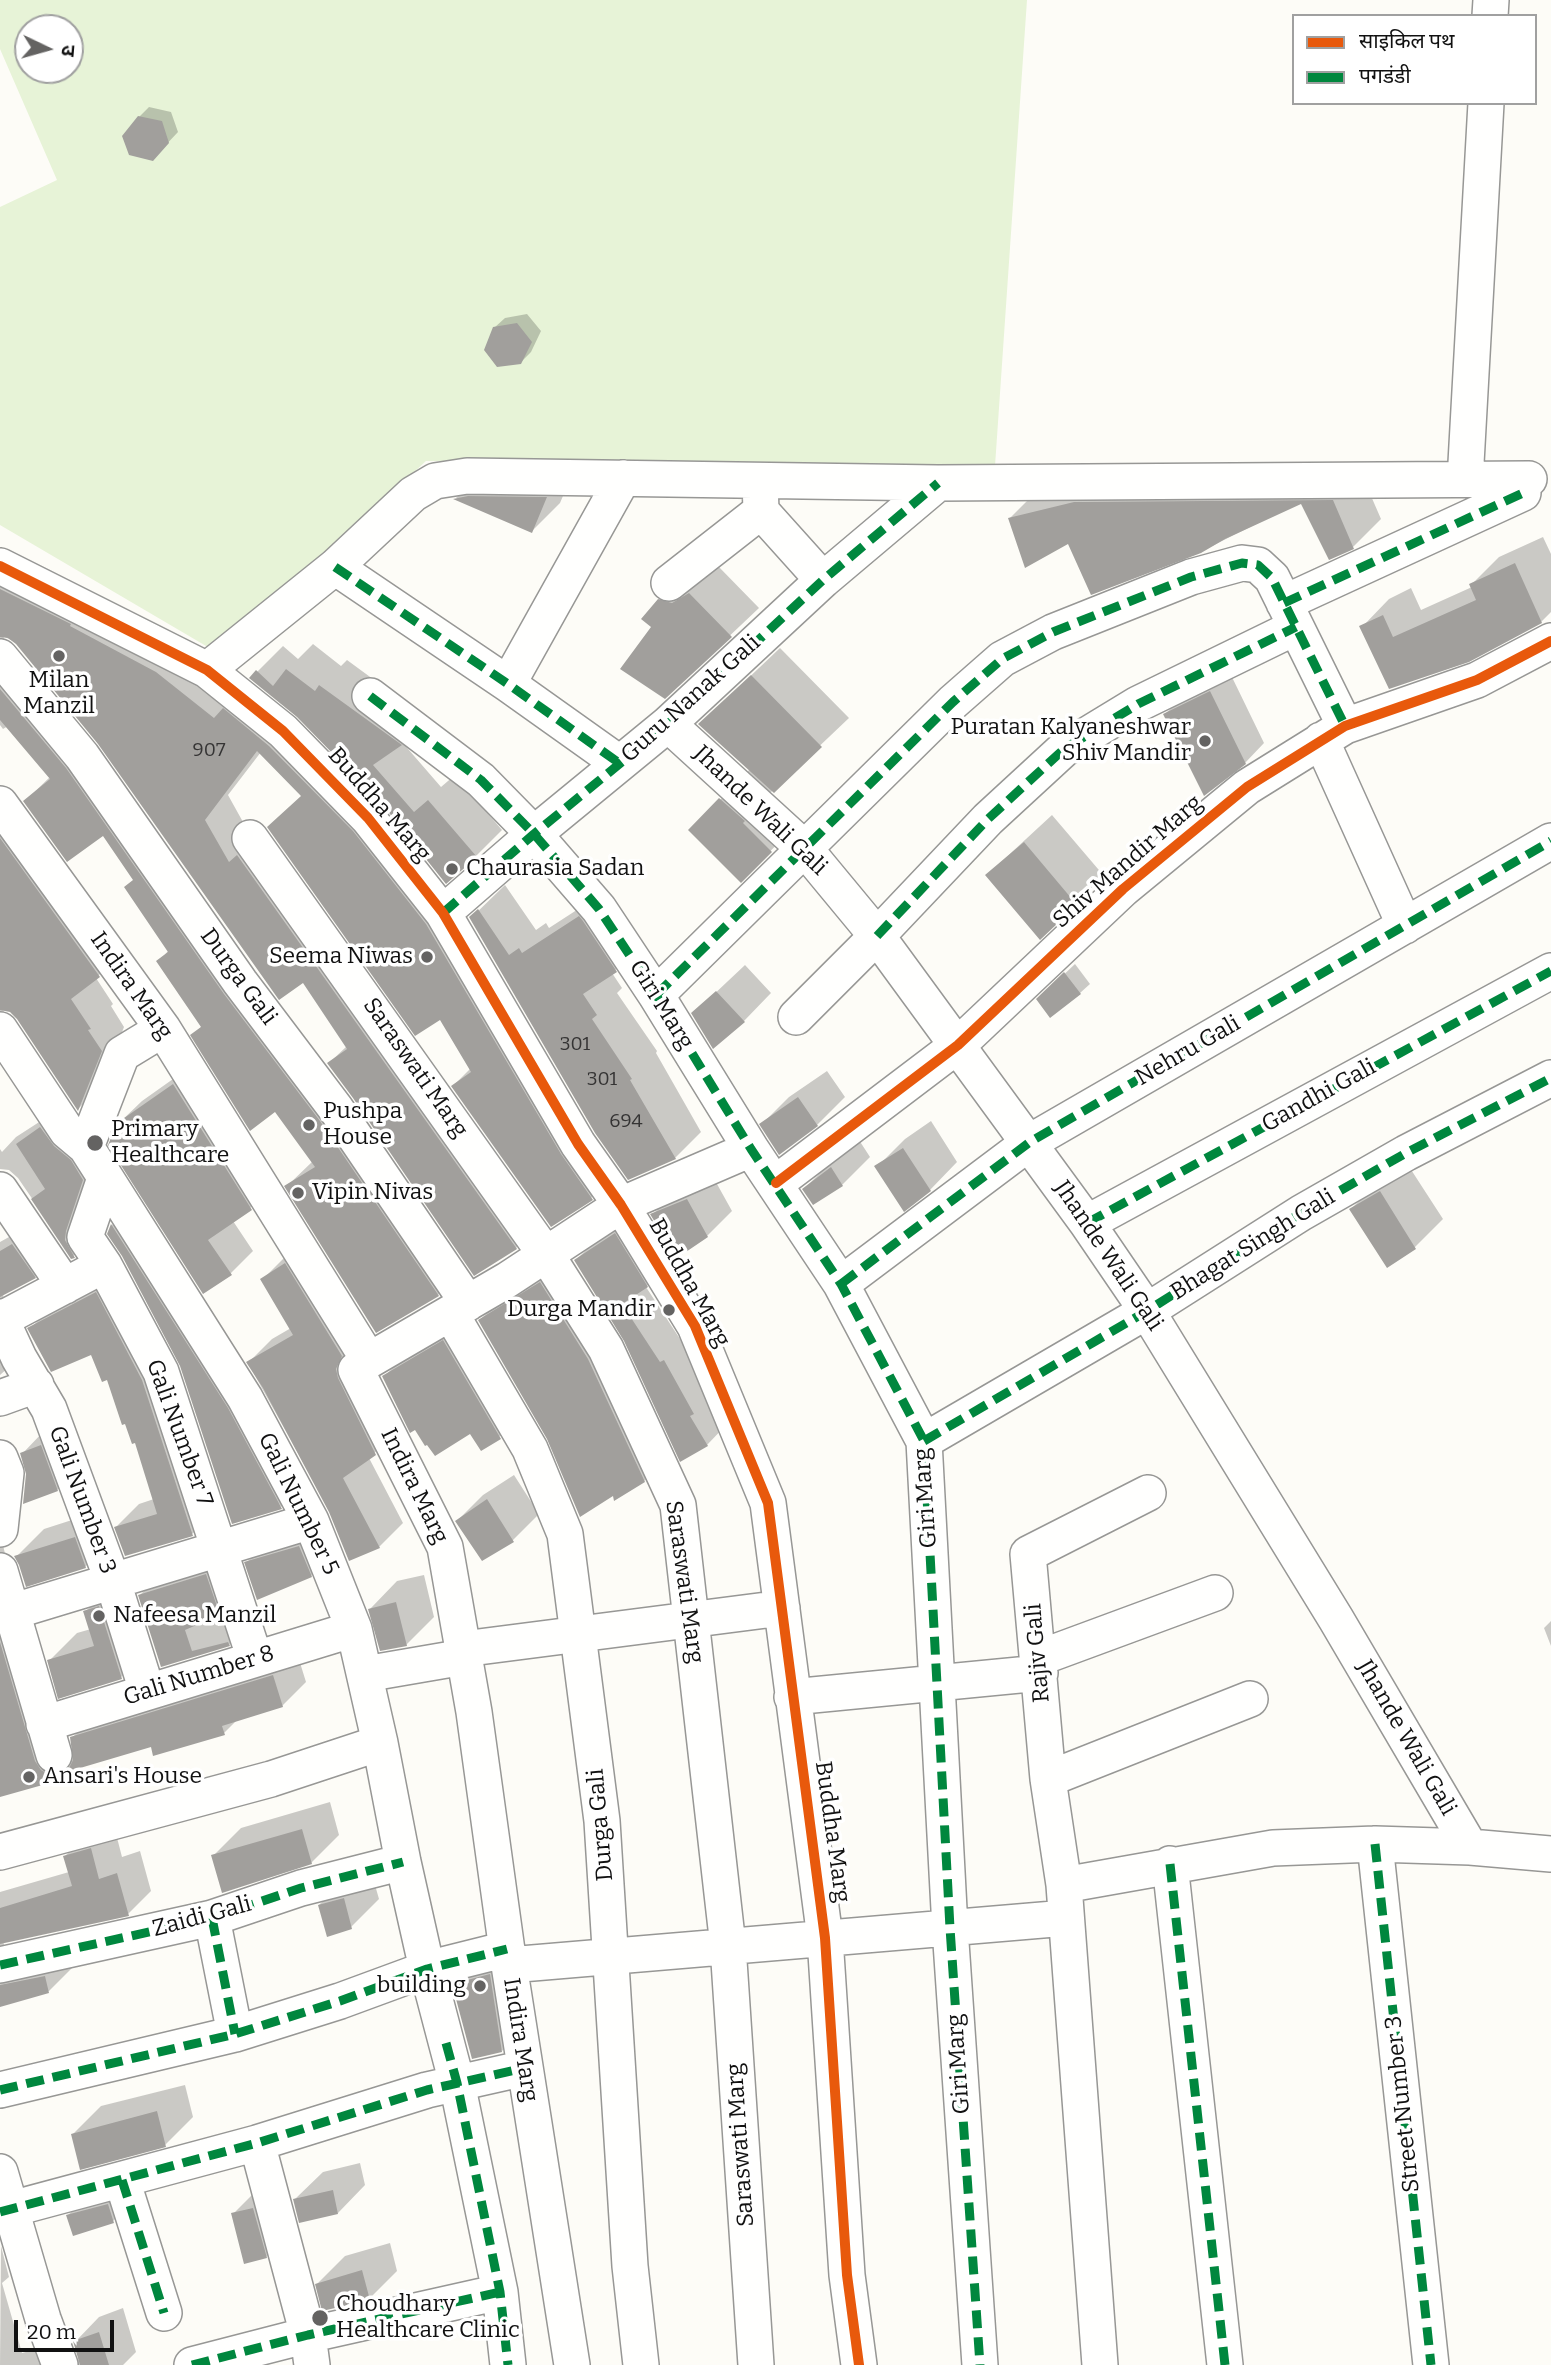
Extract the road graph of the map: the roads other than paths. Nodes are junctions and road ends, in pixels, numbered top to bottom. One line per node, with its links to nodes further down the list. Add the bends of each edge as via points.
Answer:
1 (1486, 105): 2 (street)
2 (1466, 463)
3 (623, 478): 5 (street); 7 (street, via 467,475 435,481 413,494); 14 (street)
4 (937, 483): 5 (street); 8 (street, Guru Nanak Gali); 10 (street, via 1526,486)
5 (760, 496): 8 (street); 9 (street)
6 (0, 565): 13 (street, Buddha Marg)
7 (335, 567): 13 (street); 14 (street)
8 (823, 580): 16 (street, Guru Nanak Gali)
9 (669, 583)
10 (1290, 615): 17 (street); 23 (street, via 1272,578 1258,565 1242,564 1191,577 1053,632 1002,659); 26 (street, via 1064,749 988,819)
11 (1551, 641): 17 (street, Shiv Mandir Marg, via 1477,680)
12 (0, 657): 46 (street, Durga Gali, via 82,756 240,982 336,1109)
13 (207, 670): 24 (street, Buddha Marg, via 283,731 332,779)
14 (508, 684): 18 (street)
15 (370, 696): 20 (street, Giri Marg, via 481,780)
16 (668, 724): 18 (street, Guru Nanak Gali); 23 (street, Jhande Wali Gali)
17 (1333, 733): 25 (street); 32 (street, Shiv Mandir Marg, via 1247,787 1123,889)
18 (620, 763): 20 (street, Guru Nanak Gali)
19 (0, 804): 30 (street, Indira Marg)
20 (534, 834): 24 (street, Guru Nanak Gali); 28 (street, Giri Marg, via 599,909)
21 (250, 838): 42 (street, Saraswati Marg)
22 (1551, 841): 25 (street, Nehru Gali)
23 (805, 849): 26 (street, Jhande Wali Gali); 28 (street)
24 (443, 913): 40 (street, Buddha Marg, via 578,1144)
25 (1405, 926): 34 (street, Nehru Gali)
26 (877, 936): 29 (street); 32 (street, Jhande Wali Gali)
27 (1551, 971): 41 (street, Gandhi Gali)
28 (656, 995): 36 (street, Giri Marg)
29 (796, 1017)
30 (163, 1029): 35 (street, via 122,1054); 49 (street, Indira Marg)
31 (0, 1030): 35 (street, Gali Number 5, via 67,1132)
32 (958, 1045): 34 (street, Jhande Wali Gali); 38 (street, Shiv Mandir Marg)
33 (1551, 1078): 47 (street, Bhagat Singh Gali, via 1301,1213)
34 (1030, 1142): 41 (street, Jhande Wali Gali); 44 (street, Nehru Gali)
35 (86, 1147): 37 (street, Gali Number 5)
36 (751, 1149): 38 (street, Giri Marg); 40 (street)
37 (105, 1178): 43 (street, Gali Number 7, via 85,1237); 55 (street, Gali Number 5, via 245,1398)
38 (776, 1183): 44 (street, Giri Marg)
39 (0, 1190): 45 (street)
40 (621, 1205): 42 (street); 61 (street, Buddha Marg, via 695,1326 768,1503)
41 (1087, 1223): 47 (street, Jhande Wali Gali)
42 (547, 1255): 46 (street); 63 (street, Saraswati Marg, via 606,1349 678,1505)
43 (104, 1265): 45 (street); 57 (street, Gali Number 7, via 161,1372)
44 (841, 1284): 52 (street, Giri Marg)
45 (65, 1286): 48 (street)
46 (459, 1309): 49 (street); 65 (street, Durga Gali, via 530,1449 565,1534)
47 (1147, 1311): 52 (street, Bhagat Singh Gali); 77 (street, Jhande Wali Gali)
48 (0, 1319): 50 (street, Gali Number 3)
49 (368, 1362): 66 (street, Indira Marg, via 356,1370 445,1547)
50 (36, 1385): 51 (street); 59 (street, Gali Number 3)
51 (0, 1398)
52 (924, 1441): 70 (street, Giri Marg)
53 (0, 1458): 56 (street, via 6,1473)
54 (1148, 1493): 68 (street, Rajiv Gali, via 1028,1554)
55 (311, 1521): 57 (street); 64 (street, Gali Number 5)
56 (0, 1529)
57 (220, 1549): 59 (street); 67 (street, Gali Number 7)
58 (0, 1571): 62 (street)
59 (113, 1583): 62 (street); 71 (street, Gali Number 3)
60 (1215, 1592): 68 (street)
61 (782, 1608): 63 (street); 72 (street, Buddha Marg)
62 (11, 1612): 71 (street, Gali Number 8, via 49,1740)
63 (690, 1620): 65 (street); 86 (street, Saraswati Marg)
64 (354, 1629): 67 (street, Gali Number 8); 69 (street, Gali Number 5)
65 (579, 1634): 66 (street); 87 (street, Durga Gali, via 602,1821)
66 (464, 1653): 69 (street); 88 (street, Indira Marg)
67 (255, 1659): 71 (street, Gali Number 8)
68 (1040, 1666): 70 (street); 75 (street, Rajiv Gali)
69 (365, 1674): 74 (street, Gali Number 5)
70 (937, 1683): 72 (street); 84 (street, Giri Marg)
71 (147, 1691)
72 (792, 1697): 85 (street, Buddha Marg)
73 (1250, 1699): 75 (street)
74 (380, 1743): 78 (street, via 271,1779); 80 (street, Gali Number 5)
75 (1048, 1779): 82 (street, Rajiv Gali)
76 (1375, 1843): 77 (street); 81 (street, via 1273,1848); 112 (street, Street Number 3)
77 (1470, 1847): 79 (street)
78 (0, 1852)
79 (1551, 1854)
80 (403, 1861): 83 (street, Zaidi Gali); 90 (street, Gali Number 5)
81 (1170, 1864): 82 (street); 111 (street)
82 (1065, 1901): 84 (street); 110 (street, Rajiv Gali)
83 (212, 1918): 89 (street, Zaidi Gali); 91 (street)
84 (950, 1928): 85 (street); 109 (street, Giri Marg)
85 (825, 1938): 86 (street); 108 (street, Buddha Marg, via 847,2275)
86 (728, 1946): 87 (street); 107 (street, Saraswati Marg)
87 (611, 1956): 88 (street); 106 (street, Durga Gali, via 630,2266)
88 (508, 1957): 90 (street); 92 (street, Indira Marg)
89 (0, 1965)
90 (427, 1969): 91 (street); 93 (street, Gali Number 5)
91 (235, 2034): 94 (street)
92 (525, 2068): 93 (street); 105 (street, Indira Marg)
93 (457, 2083): 95 (street); 99 (street, Gali Number 5)
94 (0, 2090)
95 (257, 2143): 97 (street); 101 (street)
96 (0, 2172): 98 (street)
97 (122, 2180): 98 (street); 100 (street)
98 (5, 2211): 102 (street)
99 (500, 2291): 101 (street); 104 (street, Gali Number 5)
100 (164, 2313)
101 (310, 2350): 103 (street)
102 (60, 2365)
103 (192, 2365)
104 (508, 2365)
105 (572, 2365)
106 (641, 2365)
107 (756, 2365)
108 (859, 2365)
109 (980, 2365)
110 (1100, 2365)
111 (1225, 2365)
112 (1431, 2365)

